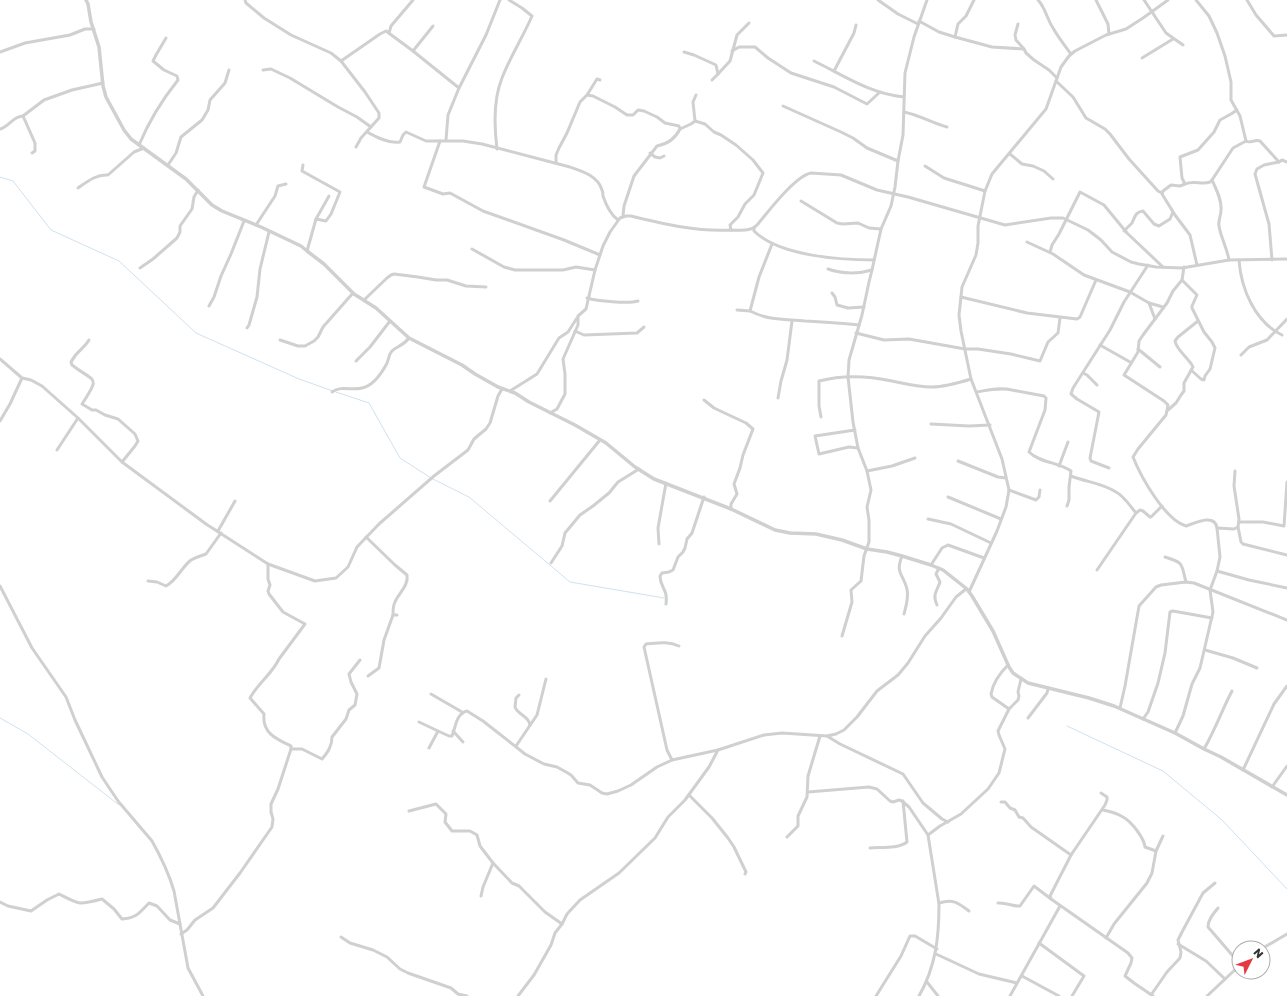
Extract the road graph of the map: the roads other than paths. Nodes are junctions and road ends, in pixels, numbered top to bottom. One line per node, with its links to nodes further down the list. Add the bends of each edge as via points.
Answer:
1 (86, 0): 21 (street)
2 (245, 0): 36 (street, via 264,18 291,35 331,53)
3 (413, 0): 22 (street)
4 (500, 0): 46 (street, via 486,35)
5 (509, 0): 67 (street, via 532,16 502,78 495,108)
6 (878, 0): 17 (street, via 898,14)
7 (927, 0): 17 (street)
8 (974, 0): 25 (street, via 966,16 958,24)
9 (1038, 0): 34 (street, via 1052,28)
10 (1096, 0): 23 (street)
11 (1144, 0): 15 (street)
12 (1168, 0): 15 (street)
13 (1196, 0): 52 (street, via 1209,16 1217,32 1231,82 1231,100)
14 (1247, 0): 24 (street, via 1274,36)
15 (1152, 12): 23 (street, via 1126,29); 27 (street)
16 (749, 23): 31 (street, via 737,35)
17 (919, 23): 25 (street); 50 (street, via 905,73)
18 (1018, 24): 29 (street, via 1015,37)
19 (434, 26): 30 (street)
20 (856, 26): 40 (street)
21 (94, 29): 32 (street, via 25,43); 45 (street)
22 (388, 33): 30 (street); 36 (street, via 380,34)
23 (1110, 34): 34 (street)
24 (1287, 35)
25 (955, 37): 29 (street, via 992,47)
26 (166, 38): 64 (street, via 153,61 177,76 178,80 147,125)
27 (1173, 39): 28 (street); 35 (street)
28 (1183, 45)
29 (1024, 50): 42 (street)
30 (413, 51): 46 (street)
31 (732, 51): 41 (street, via 730,61); 47 (street, via 739,47 755,47 791,73 834,87 867,104)
32 (0, 52)
33 (684, 52): 41 (street, via 716,65)
34 (1071, 54): 42 (street)
35 (1142, 58)
36 (341, 61): 56 (street, via 379,113 379,118)
37 (814, 61): 40 (street)
38 (229, 70): 76 (street, via 225,83 210,100 202,120 181,137 176,153)
39 (263, 70): 56 (street, via 271,69 290,78)
40 (834, 71): 47 (street, via 862,86)
41 (718, 74): 44 (street)
42 (1056, 79): 70 (street, via 1046,109); 86 (street, via 1073,97 1086,118 1105,129)
43 (600, 80): 49 (street, via 597,79)
44 (712, 80)
45 (103, 83): 54 (street, via 44,100); 64 (street, via 106,97 124,130 130,139)
46 (459, 88): 62 (street, via 448,115)
47 (880, 92): 50 (street)
48 (696, 94): 55 (street, via 693,102)
49 (587, 95): 59 (street, via 627,115 633,115 638,110 644,111 665,123 679,126); 75 (street, via 580,102 559,148)
50 (904, 97): 53 (street)
51 (782, 106): 72 (street)
52 (1237, 110): 63 (street); 82 (street, via 1220,120 1214,132 1198,150 1180,157)
53 (904, 112): 57 (street); 72 (street)
54 (23, 116): 58 (street, via 15,118); 69 (street, via 34,143 35,151)
55 (695, 121): 59 (street); 100 (street, via 705,124 736,145 763,173 757,191 730,225)
56 (372, 127): 60 (street)
57 (947, 127)
58 (0, 129)
59 (680, 129): 68 (street, via 670,141 657,146)
60 (368, 132): 61 (street, via 377,138 395,142 400,142 406,132 426,141); 65 (street)
61 (440, 140): 62 (street); 108 (street, via 424,187 450,194 483,211)
62 (446, 140): 67 (street, via 465,141)
63 (1246, 141): 73 (street, via 1260,140); 80 (street, via 1233,148)
64 (139, 145): 66 (street)
65 (356, 147)
66 (144, 148): 76 (street); 83 (street, via 134,152 108,175 93,178)
67 (497, 149): 75 (street)
68 (650, 153): 71 (street, via 655,157); 91 (street, via 633,179)
69 (32, 154)
70 (1010, 154): 79 (street, via 1022,164 1044,171); 85 (street, via 992,174)
71 (664, 156)
72 (898, 161): 87 (street)
73 (1278, 162): 74 (street); 113 (street, via 1264,165 1257,169 1255,174 1269,224)
74 (1287, 162)
75 (556, 163): 95 (street, via 593,177 602,190 609,212)
76 (168, 165): 84 (street)
77 (303, 165): 92 (street, via 302,170 340,192 326,221)
78 (925, 166): 85 (street, via 944,178)
79 (1053, 179)
80 (1212, 180): 82 (street, via 1207,183); 111 (street, via 1220,202 1218,225)
81 (286, 184): 97 (street, via 278,186 275,196)
82 (1185, 184): 86 (street, via 1171,186)
83 (78, 188)
84 (198, 190): 96 (street, via 212,205); 118 (street, via 192,209 180,226 177,238)
85 (985, 191): 93 (street)
86 (1162, 193): 90 (street)
87 (893, 194): 93 (street); 98 (street, via 841,175 806,174 795,182); 99 (street)
88 (330, 196): 92 (street)
89 (800, 201): 99 (street, via 837,222 858,223 869,228)
90 (1173, 212): 101 (street, via 1170,219 1159,226 1140,211); 115 (street, via 1190,235)
91 (623, 216): 95 (street); 100 (street, via 702,231)
92 (316, 219): 106 (street)
93 (980, 219): 94 (street, via 1006,225 1059,217); 128 (street, via 976,255 962,287)
94 (1066, 219): 101 (street, via 1080,192 1104,205); 107 (street); 114 (street, via 1088,230 1112,252 1131,262)
95 (618, 220): 108 (street)
96 (244, 221): 97 (street); 133 (street)
97 (256, 225): 102 (street)
98 (754, 228): 100 (street); 104 (street, via 756,234)
99 (881, 229): 110 (street)
100 (731, 230)
101 (1124, 231): 116 (street)
102 (269, 232): 106 (street); 147 (street, via 260,269 257,297)
103 (1027, 242): 107 (street)
104 (772, 244): 110 (street, via 787,250 815,255); 137 (street, via 759,277)
105 (472, 249): 120 (street, via 504,267 515,270 563,270 576,267)
106 (307, 251): 126 (street)
107 (1050, 252): 122 (street)
108 (600, 255): 120 (street)
109 (1287, 259): 113 (street)
110 (874, 260): 121 (street)
111 (1229, 260): 112 (street); 115 (street)
112 (1239, 260): 113 (street); 149 (street, via 1240,272 1249,299 1264,323)
113 (1272, 260)
114 (1148, 265): 116 (street); 125 (street)
115 (1197, 265): 117 (street)
116 (1163, 267): 117 (street)
117 (1184, 267): 123 (street)
118 (140, 268)
119 (828, 269): 121 (street, via 853,273)
120 (595, 270): 129 (street)
121 (872, 270): 134 (street)
122 (1096, 280): 125 (street); 139 (street, via 1080,317 1077,320)
123 (1182, 280): 135 (street); 144 (street, via 1197,295 1192,306)
124 (486, 287): 130 (street, via 394,274)
125 (1130, 292): 132 (street); 155 (street)
126 (353, 293): 130 (street); 154 (street, via 314,341 305,346 298,346)
127 (832, 293): 134 (street, via 837,305 848,308)
128 (961, 297): 139 (street); 156 (street, via 959,315)
129 (588, 298): 131 (street, via 631,303); 138 (street, via 586,309)
130 (364, 300): 142 (street)
131 (638, 301)
132 (1149, 303): 135 (street); 140 (street)
133 (209, 306)
134 (864, 307): 145 (street)
135 (1163, 307): 140 (street)
136 (737, 310): 137 (street)
137 (750, 312): 143 (street, via 767,318)
138 (578, 318): 148 (street); 169 (street, via 568,332 559,338 537,374)
139 (1060, 318): 156 (street, via 1058,333 1048,342 1040,361)
140 (1155, 319): 157 (street, via 1143,335)
141 (1287, 319): 149 (street)
142 (390, 321): 152 (street); 160 (street, via 370,348)
143 (792, 321): 145 (street); 175 (street, via 787,360)
144 (1198, 321): 163 (street, via 1175,341 1176,346 1191,362); 163 (street, via 1215,349 1210,370 1204,380)
145 (859, 325): 150 (street)
146 (644, 327): 148 (street, via 637,333 584,335)
147 (247, 328)
148 (575, 331): 178 (street, via 563,359 565,394 557,409)
149 (1275, 332): 151 (street); 158 (street, via 1267,340 1249,347)
150 (856, 333): 156 (street, via 876,339 921,341); 165 (street, via 849,360)
151 (1282, 335)
152 (409, 338): 170 (street); 172 (street, via 392,351 387,365 372,383 363,388 339,388)
153 (89, 340): 191 (street, via 71,362 94,381 94,386 82,404 118,419 135,434 138,441)
154 (280, 340)
155 (1100, 345): 161 (street); 164 (street)
156 (965, 349): 167 (street)
157 (1138, 349): 161 (street); 162 (street)
158 (1241, 355)
159 (0, 360): 166 (street)
160 (356, 361)
161 (1130, 362): 177 (street, via 1124,375 1164,401 1168,405)
162 (1160, 367)
163 (1191, 370): 177 (street, via 1184,383 1184,391)
164 (1083, 373): 168 (street); 193 (street, via 1071,394 1099,412 1090,458 1091,462)
165 (848, 377): 167 (street, via 892,380 913,386 930,387 942,387); 179 (street, via 819,381 818,406); 184 (street)
166 (22, 378): 180 (street, via 42,386); 181 (street)
167 (971, 380): 173 (street)
168 (1097, 385)
169 (518, 386): 171 (street); 174 (street)
170 (502, 389): 171 (street); 217 (street, via 490,423 474,439 468,450 434,476)
171 (510, 391): 174 (street)
172 (332, 392)
173 (977, 392): 183 (street); 192 (street, via 1012,389 1044,396 1045,410 1029,452)
174 (518, 394): 178 (street)
175 (778, 398)
176 (704, 400): 209 (street, via 753,429 734,484 737,494)
177 (1168, 410): 208 (street, via 1134,457 1147,484)
178 (550, 413): 185 (street)
179 (821, 417)
180 (78, 418): 188 (street); 191 (street)
181 (0, 421)
182 (931, 424): 183 (street)
183 (990, 425): 198 (street)
184 (855, 430): 187 (street); 187 (street, via 815,436 819,454)
185 (600, 440): 194 (street); 206 (street)
186 (1068, 442): 192 (street)
187 (858, 448): 195 (street)
188 (57, 450)
189 (915, 458): 195 (street)
190 (958, 461): 198 (street)
191 (122, 462): 216 (street)
192 (1059, 466): 197 (street, via 1070,470)
193 (1109, 468)
194 (639, 469): 200 (street); 225 (street, via 618,482 609,493 580,515 565,533 560,551)
195 (866, 471): 220 (street, via 871,490 867,507 870,520)
196 (1235, 471): 213 (street)
197 (1071, 476): 207 (street); 210 (street, via 1117,492)
198 (1006, 478): 201 (street)
199 (1287, 482): 213 (street, via 1284,526 1263,522)
200 (666, 483): 203 (street); 219 (street, via 658,528)
201 (1008, 490): 202 (street, via 1036,500); 212 (street, via 1006,507)
202 (1040, 490)
203 (704, 497): 209 (street); 237 (street, via 692,533 673,570 660,576 667,595)
204 (948, 497): 212 (street)
205 (234, 501): 216 (street)
206 (550, 501)
207 (1068, 506)
208 (1162, 506): 210 (street, via 1152,517 1140,510); 215 (street, via 1183,525 1207,519 1213,521)
209 (731, 508): 220 (street, via 775,530 816,534)
210 (1136, 513): 229 (street)
211 (928, 519): 218 (street, via 951,524)
212 (1001, 519): 218 (street)
213 (1238, 522): 214 (street)
214 (1238, 527): 215 (street); 221 (street, via 1243,544)
215 (1217, 528): 230 (street, via 1220,557)
216 (219, 532): 226 (street); 231 (street, via 206,554 191,560 173,582 166,586)
217 (366, 537): 226 (street, via 357,547 348,567 336,578 315,581); 248 (street, via 407,575 408,579 394,603 395,615 384,640 379,668)
218 (991, 543): 224 (street)
219 (659, 544)
220 (867, 549): 222 (street); 242 (street, via 861,581 852,590 852,602)
221 (1287, 555)
222 (902, 556): 227 (street); 239 (street, via 899,571 908,591)
223 (1166, 557): 232 (street, via 1179,561)
224 (984, 558): 227 (street, via 948,545 942,548); 235 (street)
225 (551, 563)
226 (268, 564): 271 (street, via 269,594 283,612 305,624 277,665 254,689 250,698 264,714 263,721 269,733 291,746)
227 (931, 565): 228 (street)
228 (939, 568): 235 (street); 238 (street, via 936,574 940,582 934,598)
229 (1097, 570)
230 (1217, 571): 234 (street); 236 (street)
231 (148, 581)
232 (1186, 582): 236 (street); 256 (street, via 1156,587 1139,606)
233 (0, 586): 304 (street, via 32,648 66,697 102,777 122,806 152,841 174,891)
234 (1287, 588)
235 (968, 590): 246 (street, via 993,631); 267 (street, via 956,597 894,679 877,691 844,730)
236 (1210, 590): 240 (street); 241 (street)
237 (666, 604)
238 (937, 605)
239 (904, 614)
240 (1212, 618): 244 (street); 260 (street, via 1170,612 1161,672)
241 (1287, 620)
242 (842, 636)
243 (679, 646): 274 (street, via 666,642 646,644 644,647 667,750)
244 (1205, 650): 247 (street); 265 (street)
245 (360, 660): 271 (street, via 349,674 357,694 355,705 332,737 326,755 322,759 302,749)
246 (1008, 665): 250 (street); 257 (street, via 990,694)
247 (1257, 668)
248 (368, 676)
249 (546, 679): 262 (street, via 536,715)
250 (1021, 679): 252 (street, via 1034,686); 257 (street, via 1018,700)
251 (1287, 686): 276 (street, via 1274,704)
252 (1048, 689): 256 (street); 259 (street)
253 (1232, 691): 272 (street)
254 (431, 694): 258 (street)
255 (519, 695): 262 (street, via 515,707 519,714 530,722)
256 (1120, 708): 260 (street)
257 (1009, 709): 286 (street, via 998,731 1005,748 999,773 988,789 965,811)
258 (462, 712): 264 (street); 269 (street, via 472,713)
259 (1028, 718)
260 (1144, 719): 265 (street)
261 (419, 722): 263 (street)
262 (529, 728): 269 (street)
263 (438, 731): 264 (street, via 452,736); 270 (street)
264 (453, 731): 268 (street)
265 (1175, 733): 272 (street)
266 (820, 736): 267 (street); 273 (street, via 782,733 764,735); 278 (street, via 808,776)
267 (827, 736): 286 (street, via 903,774 923,803)
268 (463, 742)
269 (516, 746): 274 (street, via 525,754 571,775 578,784 590,785 607,794 618,792)
270 (429, 748)
271 (291, 749): 306 (street, via 271,804 272,827 213,908 195,920)
272 (1204, 749): 276 (street)
273 (718, 750): 274 (street); 280 (street)
274 (672, 760)
275 (1287, 766): 277 (street)
276 (1243, 770): 277 (street)
277 (1272, 787): 281 (street)
278 (808, 792): 282 (street, via 869,787 890,801); 289 (street, via 798,816 798,826)
279 (1101, 793): 284 (street, via 1107,797)
280 (689, 795): 294 (street, via 712,818 734,847); 305 (street, via 668,817 655,838 619,873 580,900)
281 (1287, 795)
282 (903, 801): 287 (street); 290 (street, via 907,842)
283 (1001, 802): 292 (street, via 1005,802 1031,827)
284 (1103, 810): 291 (street, via 1127,820 1141,835 1145,847); 292 (street)
285 (408, 811): 293 (street, via 436,804 446,814 445,822 452,831 470,831 477,835 480,846)
286 (948, 822): 287 (street)
287 (928, 835): 299 (street)
288 (1163, 836): 291 (street)
289 (787, 837)
290 (870, 848)
291 (1156, 851): 309 (street, via 1152,873)
292 (1071, 855): 297 (street)
293 (493, 863): 296 (street); 305 (street, via 512,883 519,886 545,912)
294 (745, 874)
295 (1215, 883): 311 (street, via 1203,893)
296 (481, 896)
297 (1051, 898): 300 (street, via 1034,886 1020,906); 301 (street)
298 (0, 902): 304 (street, via 31,912 59,894 79,904 102,900 122,919 140,914 149,903 157,906 170,920)
299 (939, 903): 303 (street, via 949,900); 313 (street)
300 (998, 903)
301 (1060, 906): 309 (street); 310 (street)
302 (1218, 908): 315 (street, via 1211,917 1208,927)
303 (968, 911)
304 (180, 924): 306 (street)
305 (562, 924): 325 (street, via 554,933 551,945 534,976)
306 (181, 934): 323 (street, via 188,968)
307 (1287, 935): 312 (street)
308 (341, 937): 321 (street, via 387,957 408,973 451,988)
309 (1106, 938): 322 (street, via 1132,958 1125,976)
310 (1039, 943): 317 (street); 331 (street, via 1084,976)
311 (1178, 944): 318 (street, via 1206,961); 322 (street, via 1180,958)
312 (1271, 944)
313 (936, 949): 314 (street); 326 (street, via 915,936 910,936 901,956)
314 (936, 954): 319 (street); 320 (street, via 979,974)
315 (1231, 954)
316 (1231, 973): 318 (street)
317 (1022, 976): 320 (street); 330 (street)
318 (1225, 979): 332 (street)
319 (926, 982): 327 (street); 328 (street)
320 (1017, 983): 329 (street)
321 (458, 995): 324 (street)
322 (1152, 995)
323 (203, 996)
324 (467, 996)
325 (518, 996)
326 (876, 996)
327 (919, 996)
328 (938, 996)
329 (1010, 996)
330 (1059, 996)
331 (1072, 996)
332 (1207, 996)

